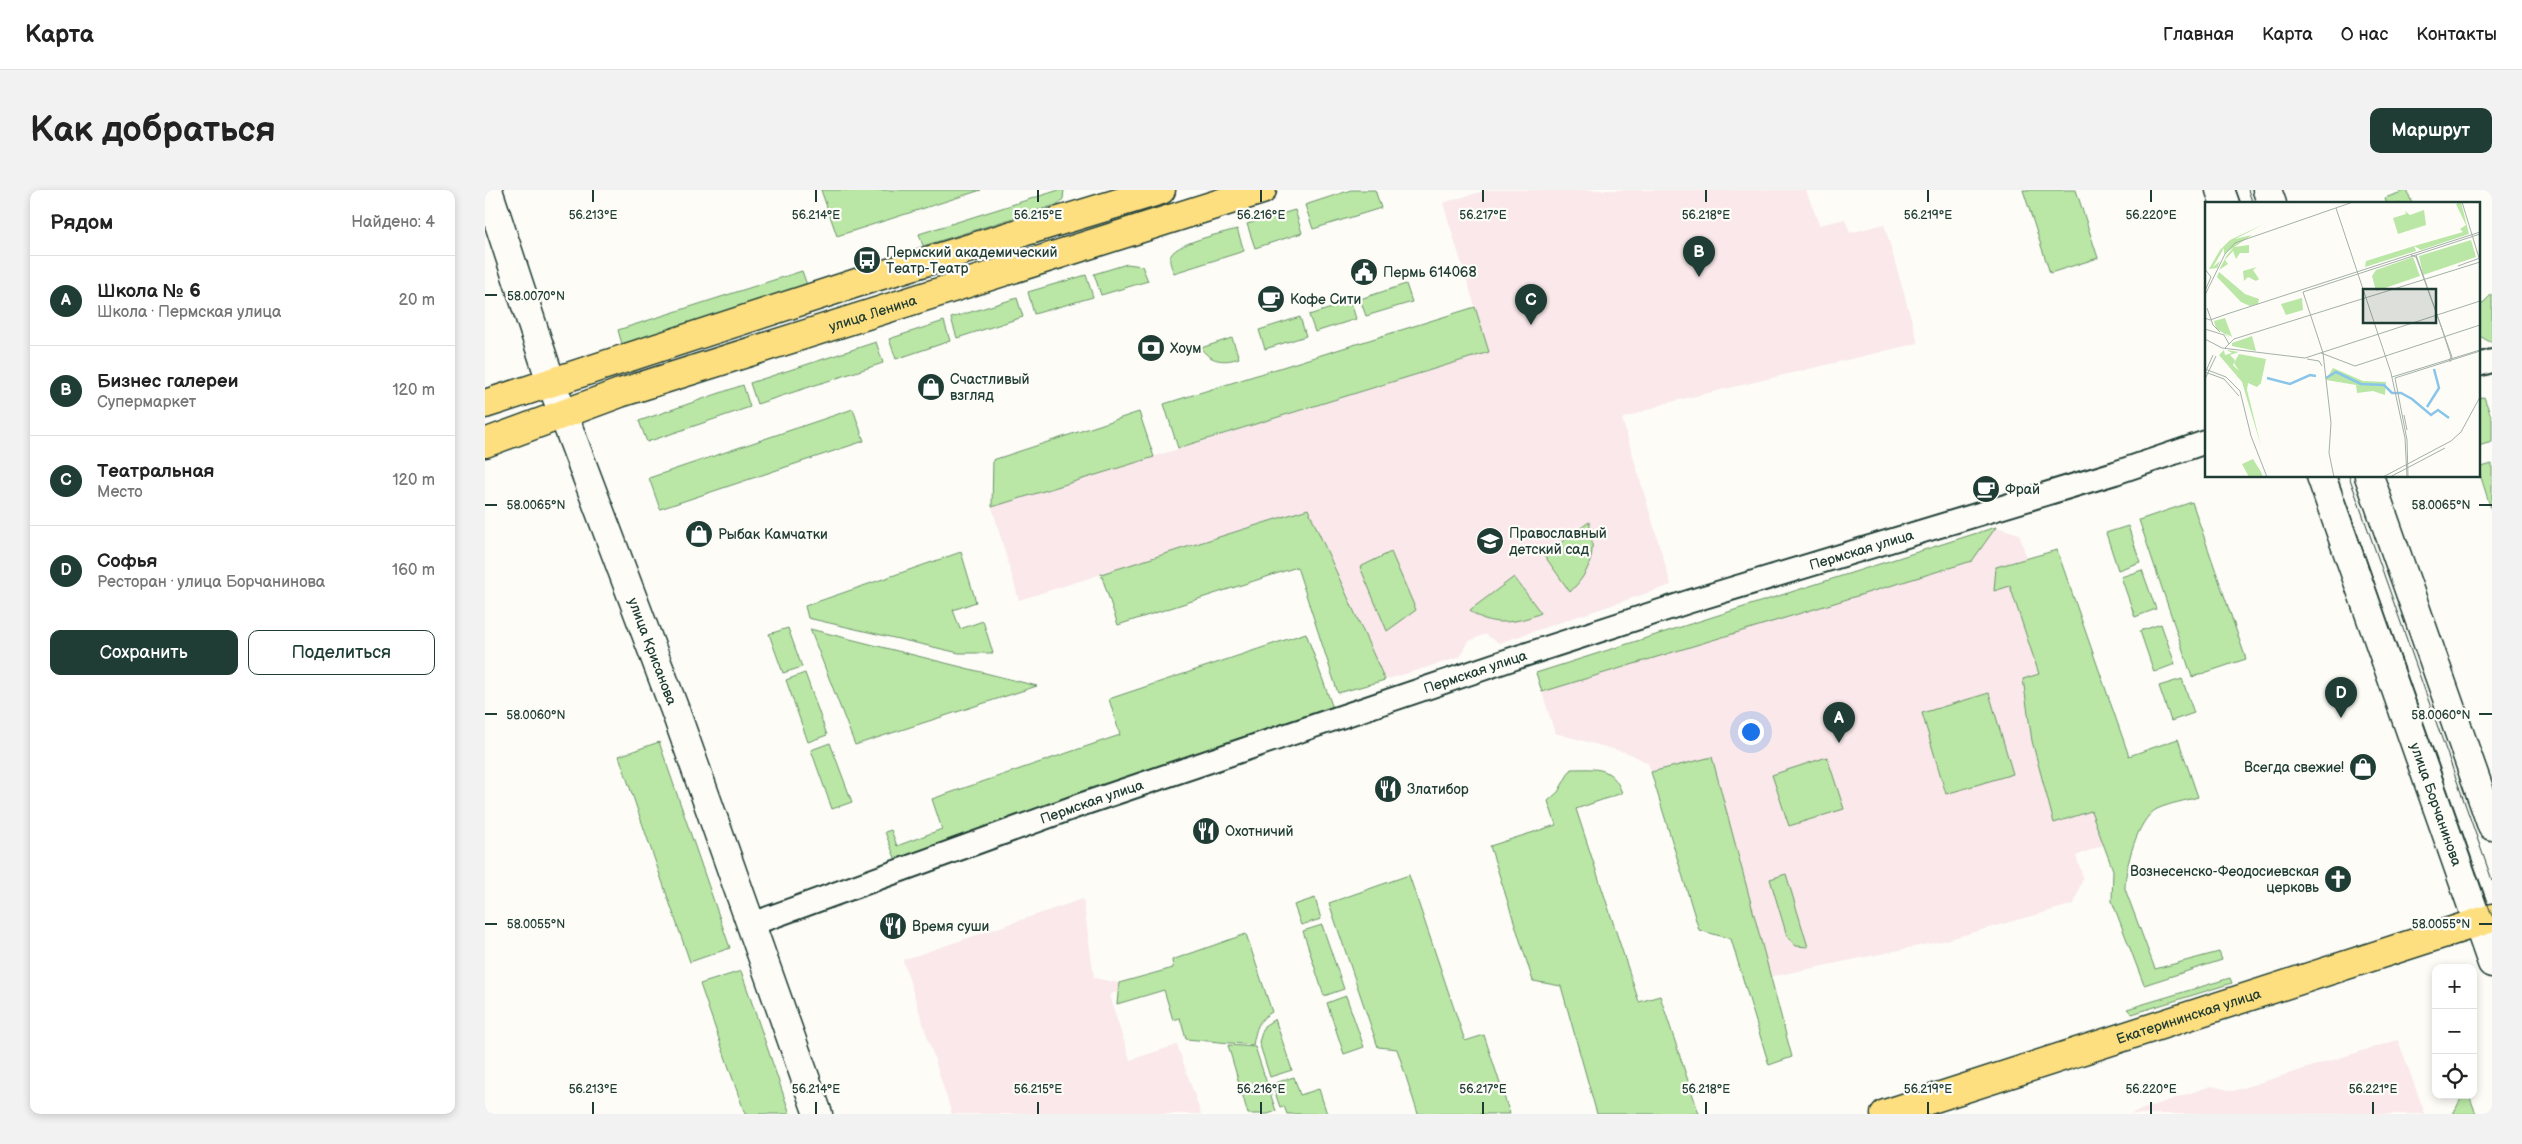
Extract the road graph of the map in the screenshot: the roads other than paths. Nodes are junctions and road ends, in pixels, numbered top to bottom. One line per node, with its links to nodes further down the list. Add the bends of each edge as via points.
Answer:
1 (488, 190): 10 (main road, улица Крисанова)
2 (1161, 190): 10 (main road, via 872,278)
3 (1262, 190): 12 (main road, улица Ленина)
4 (2220, 190): 6 (main road)
5 (2267, 190): 7 (main road)
6 (2224, 202)
7 (2271, 202)
8 (2492, 361): 9 (street)
9 (2479, 365)
10 (551, 382): 11 (main road); 12 (main road, улица Крисанова)
11 (485, 404)
12 (562, 414): 14 (main road, улица Ленина); 19 (main road, улица Крисанова)
13 (2205, 442): 19 (street, Пермская улица, via 1512,659 1083,804)
14 (485, 443)
15 (2322, 478): 18 (main road, улица Борчанинова)
16 (2370, 478): 17 (main road)
17 (2492, 826)
18 (2485, 921): 20 (main road, улица Борчанинова); 22 (main road, Екатерининская улица)
19 (752, 924): 21 (main road, улица Крисанова)
20 (2492, 963)
21 (818, 1114)
22 (1885, 1114)

